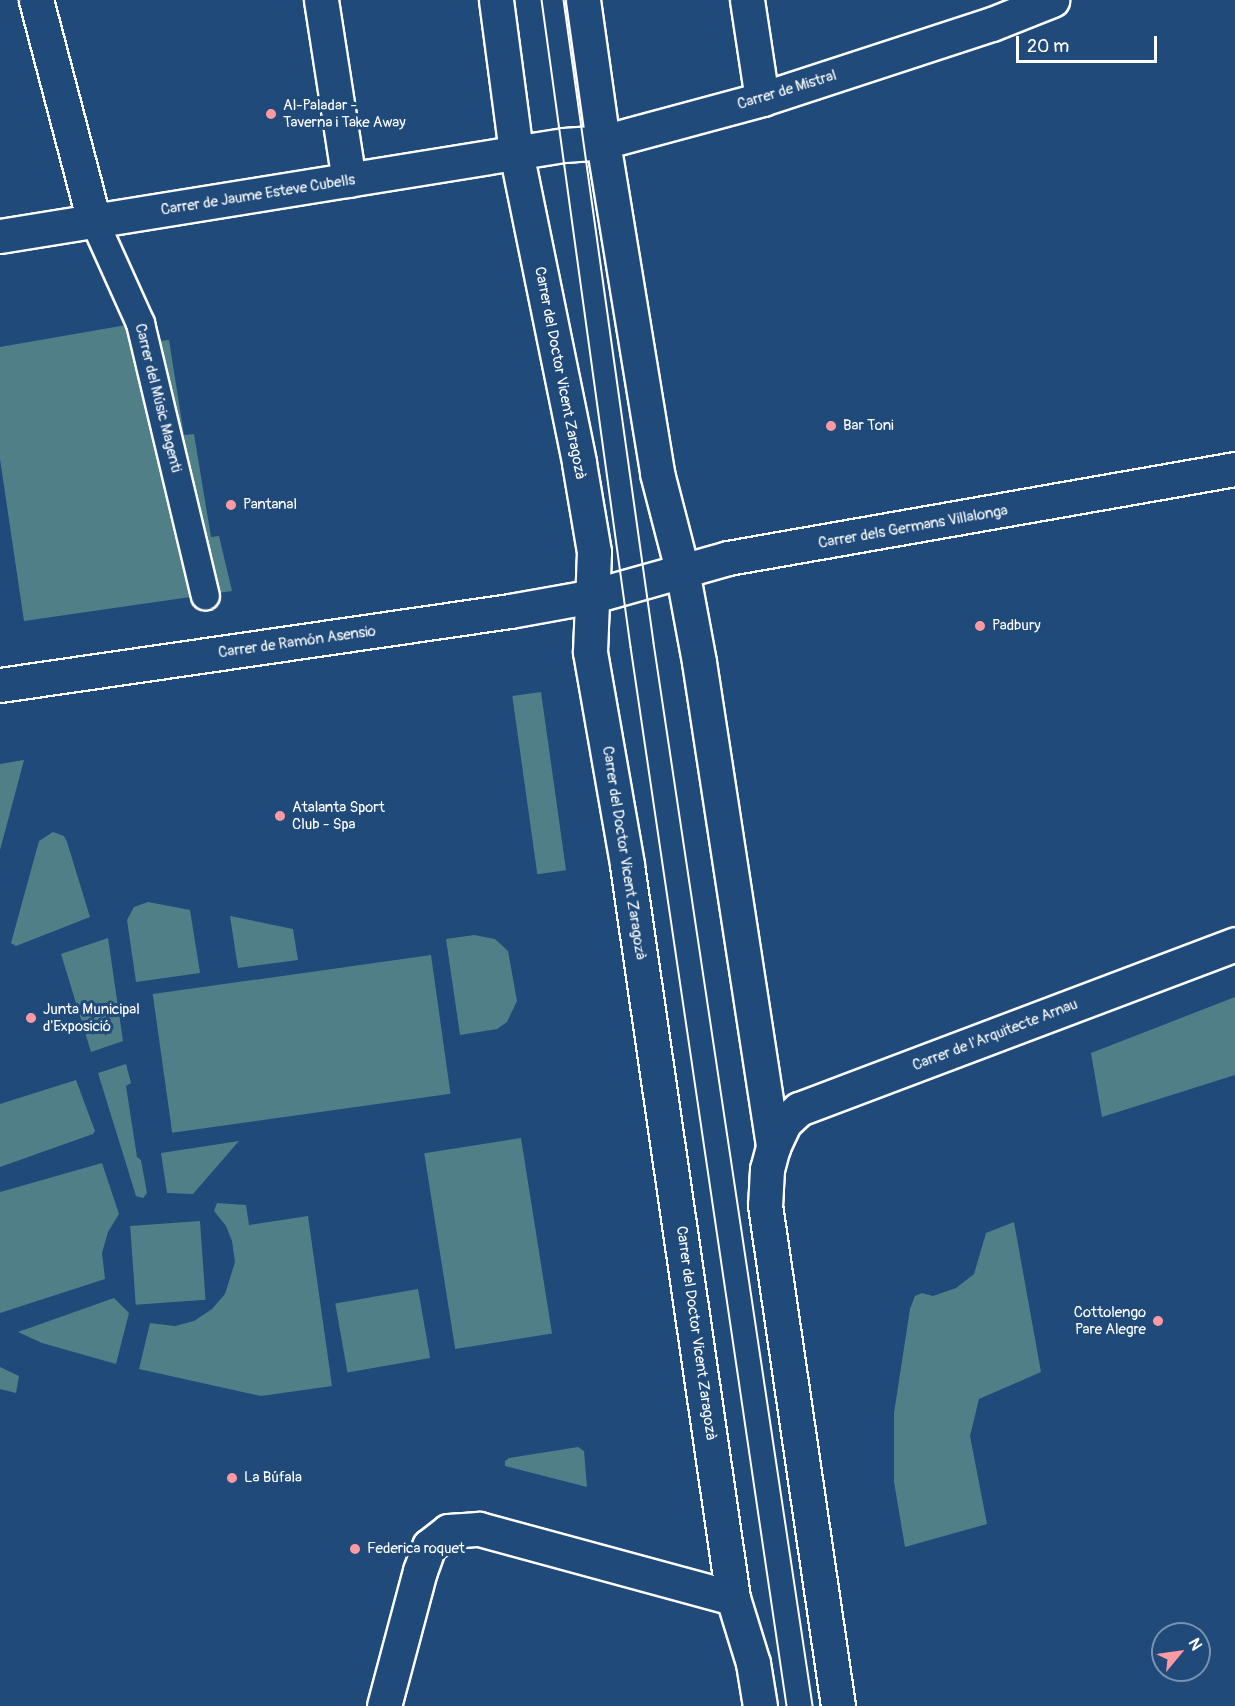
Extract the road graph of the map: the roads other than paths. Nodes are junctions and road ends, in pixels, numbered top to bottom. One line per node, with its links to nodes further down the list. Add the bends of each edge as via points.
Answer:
1 (36, 0): 11 (street, Carrer del Músic Magenti)
2 (321, 0): 10 (street)
3 (496, 0): 9 (street, Carrer del Doctor Vicent Zaragozà)
4 (583, 0): 8 (street)
5 (747, 0): 7 (street)
6 (1045, 1): 7 (street, Carrer de Mistral, via 992,24)
7 (762, 99): 8 (street, Carrer de Mistral)
8 (603, 142): 9 (street, Carrer de Mistral); 14 (street, via 657,473)
9 (516, 152): 10 (street, Carrer de Jaume Esteve Cubells); 16 (street, Carrer del Doctor Vicent Zaragozà, via 579,463 594,552)
10 (349, 180): 11 (street, Carrer de Jaume Esteve Cubells)
11 (94, 221): 12 (street, Carrer de Jaume Esteve Cubells); 15 (street, Carrer del Músic Magenti, via 140,323)
12 (0, 236)
13 (1235, 469): 14 (street, Carrer dels Germans Villalonga, via 728,558)
14 (682, 570): 16 (street, Carrer dels Germans Villalonga); 19 (street)
15 (205, 594)
16 (593, 596): 17 (street, Carrer de Ramón Asensio, via 510,612); 20 (street, Carrer del Doctor Vicent Zaragozà, via 590,652 627,865)
17 (0, 685)
18 (1235, 944): 19 (street, Carrer de l'Arquitecte Arnau, via 799,1109 784,1123)
19 (773, 1147): 23 (street, via 765,1205)
20 (733, 1598): 21 (street, via 479,1529 448,1532 429,1546); 22 (street, Carrer del Doctor Vicent Zaragozà, via 753,1663)
21 (384, 1706)
22 (759, 1706)
23 (838, 1706)

